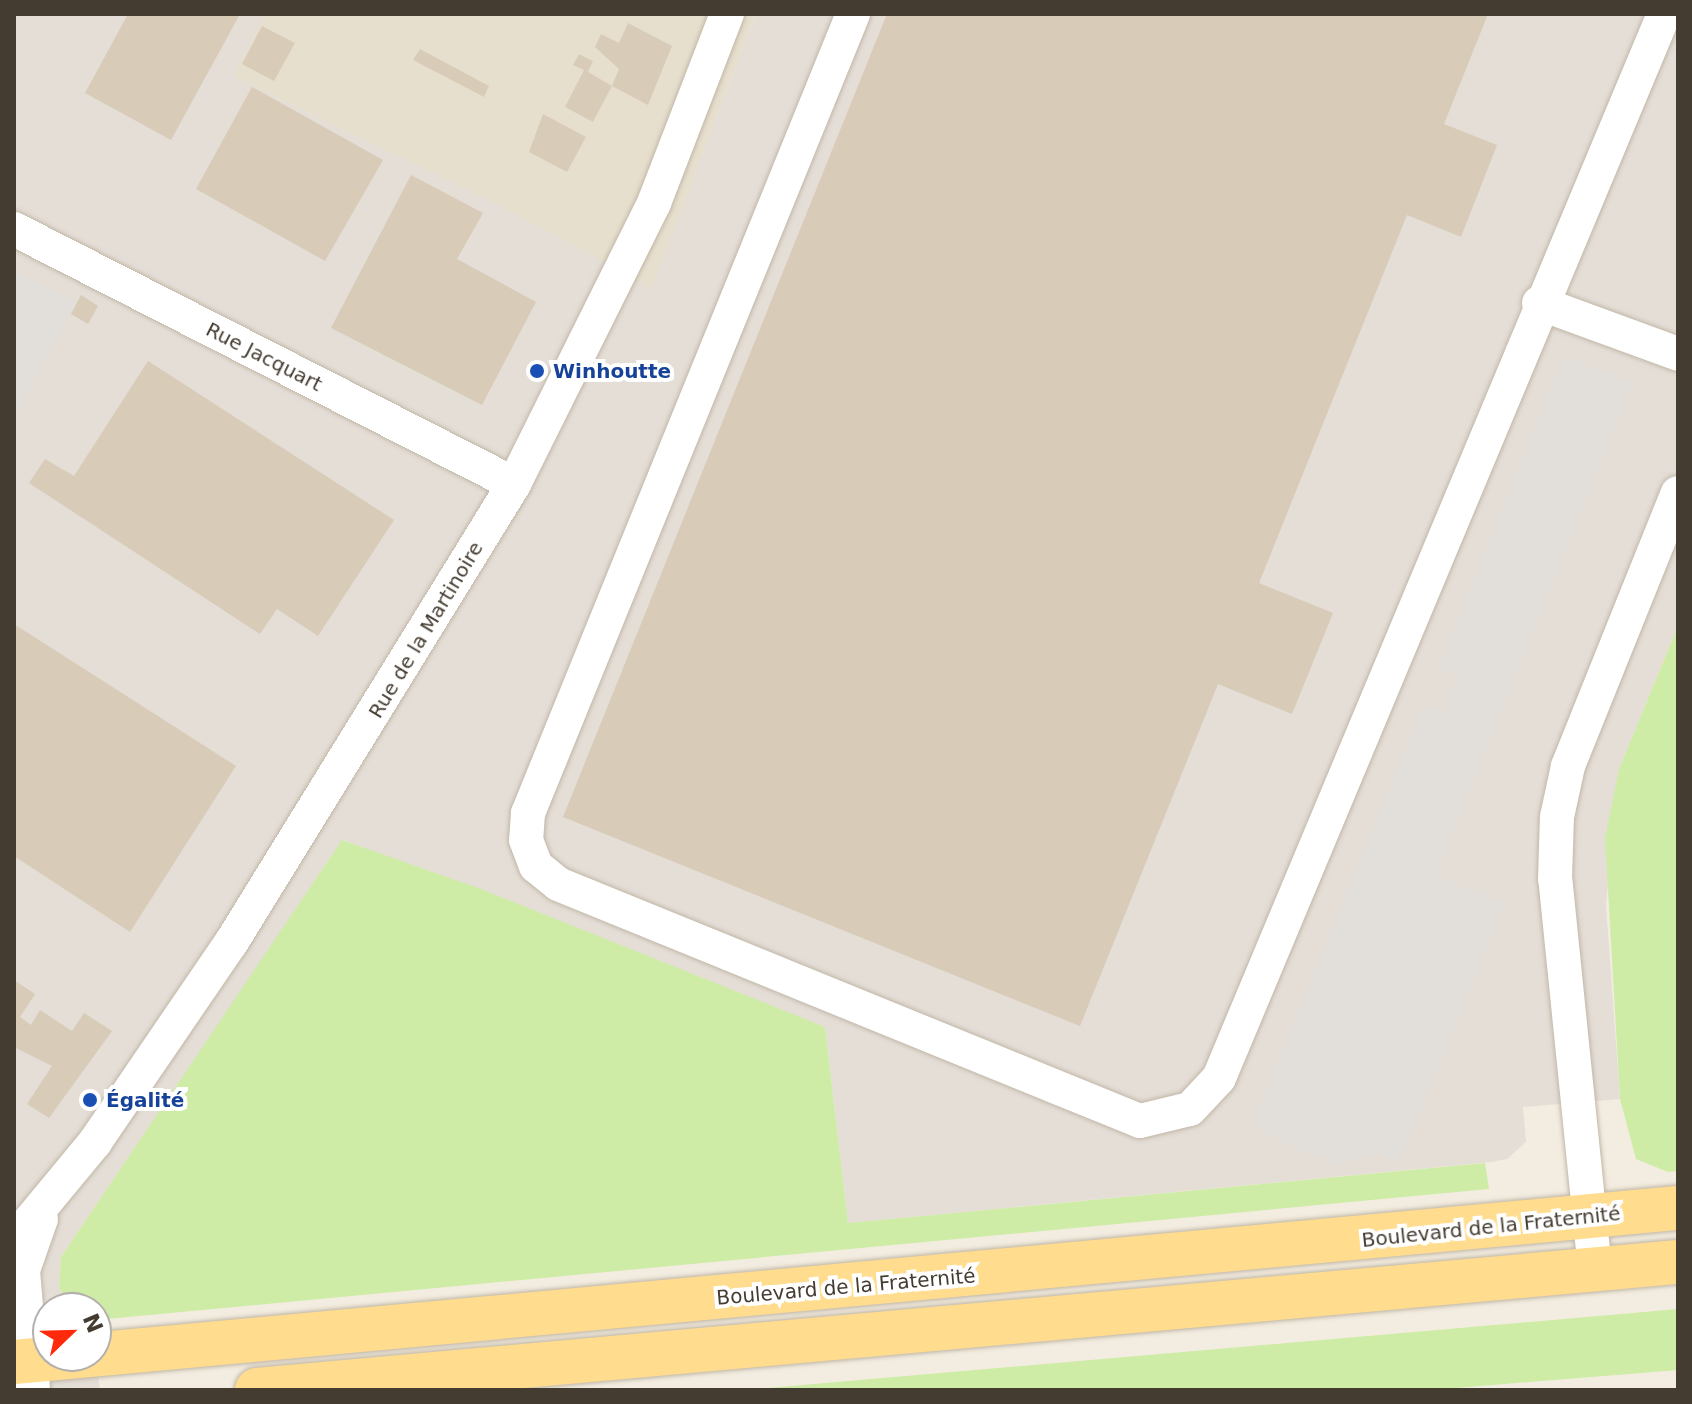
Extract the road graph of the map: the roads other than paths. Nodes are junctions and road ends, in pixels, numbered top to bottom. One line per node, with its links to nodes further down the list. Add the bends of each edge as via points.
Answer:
1 (727, 14): 7 (street, Rue de la Martinoire, via 648,215)
2 (853, 14): 5 (street, via 528,813 530,852 536,866 558,884 1126,1120 1157,1121 1190,1109 1219,1078)
3 (1664, 14): 5 (street)
4 (14, 229): 7 (street, Rue Jacquart)
5 (1539, 303): 6 (street)
6 (1678, 354)
7 (514, 484): 9 (street, Rue de la Martinoire, via 254,908 158,1054)
8 (1678, 493): 11 (street, via 1568,766 1557,817 1555,879)
9 (49, 1204): 12 (street, Rue de la Martinoire); 15 (street, Rue de la Martinoire, via 23,1270)
10 (1678, 1208): 11 (main road, Boulevard de la Fraternité)
11 (1590, 1217): 14 (street); 15 (main road, Boulevard de la Fraternité)
12 (14, 1240)
13 (1678, 1262): 14 (main road)
14 (1595, 1270): 16 (main road)
15 (26, 1371)
16 (257, 1390)

